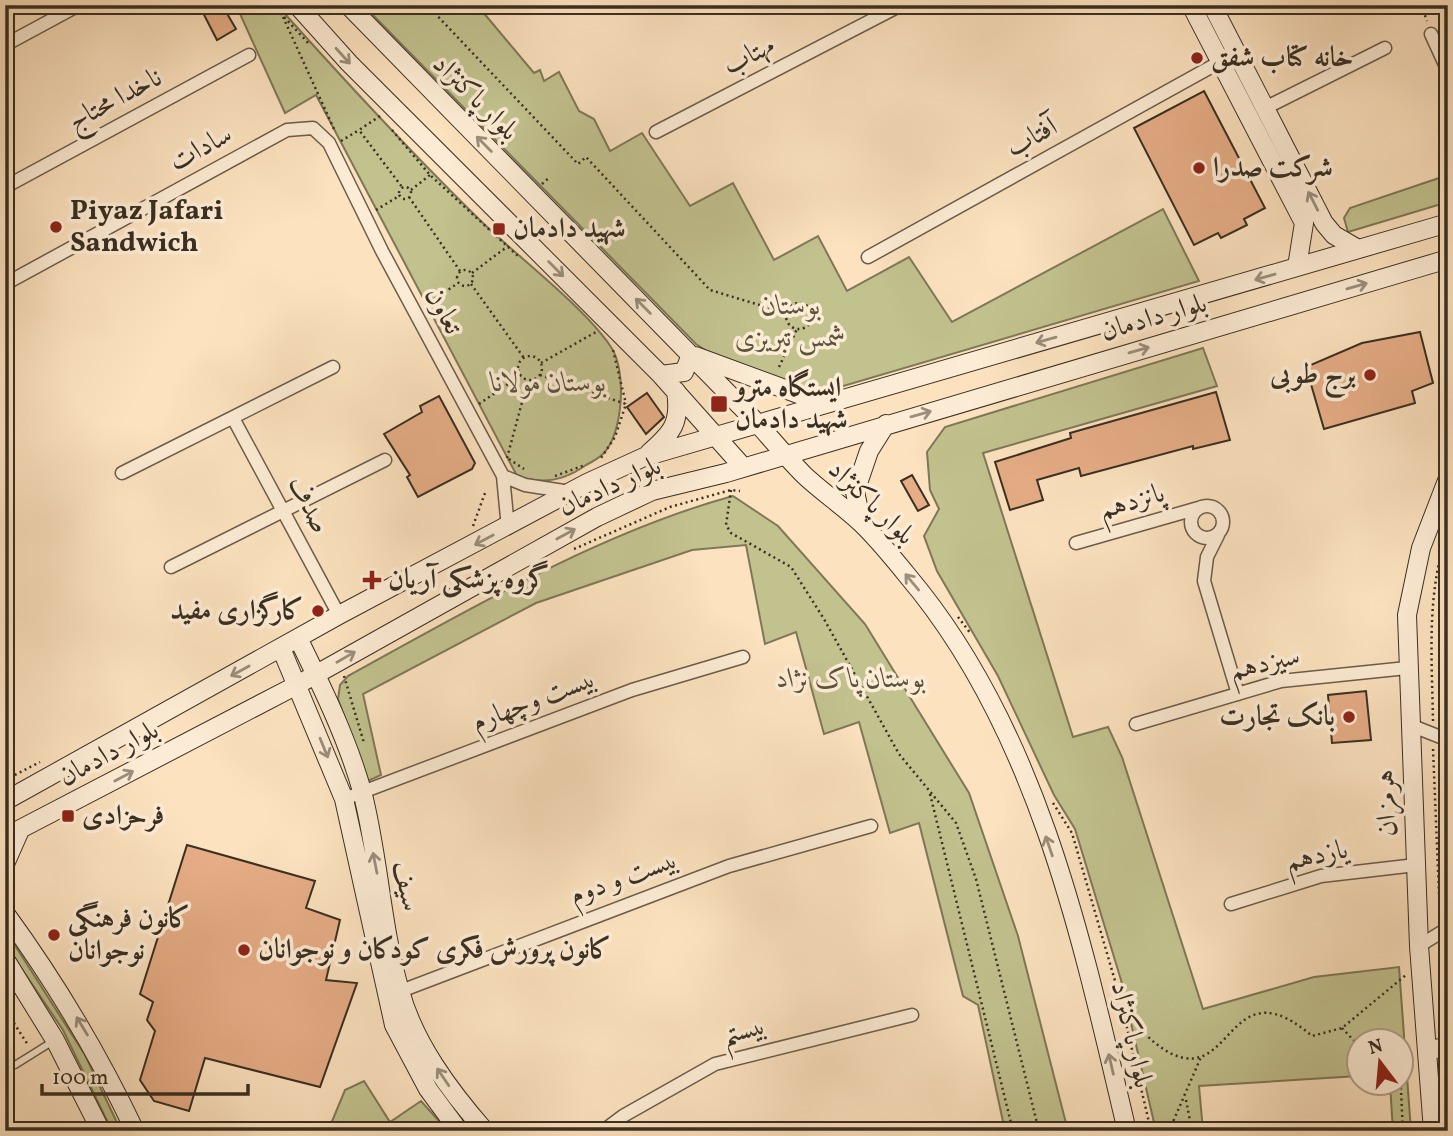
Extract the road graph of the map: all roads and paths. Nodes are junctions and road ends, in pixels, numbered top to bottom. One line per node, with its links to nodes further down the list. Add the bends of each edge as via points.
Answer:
1 (79, 5): 12 (street)
2 (273, 5): 10 (path)
3 (297, 5): 56 (main road, one-way to 56, via 349,63)
4 (348, 5): 50 (main road, بلوار پاکنژاد, one-way to 4)
5 (427, 5): 45 (path, via 578,164 586,157 710,289)
6 (901, 5): 24 (street, مهتاب)
7 (1421, 5): 11 (path)
8 (1214, 6): 9 (main road); 15 (main road)
9 (1194, 10): 17 (main road)
10 (283, 17): 13 (path); 22 (path)
11 (1431, 34): 18 (street)
12 (5, 45)
13 (312, 47)
14 (1385, 48): 19 (street)
15 (1237, 53): 17 (main road); 19 (main road)
16 (249, 55): 27 (street, ناخدا محتاج)
17 (1220, 62): 20 (main road); 36 (street, آفتاب)
18 (1447, 68)
19 (1265, 108): 20 (main road); 35 (main road, one-way to 19, via 1324,223)
20 (1248, 116): 39 (main road, via 1304,223)
21 (313, 128): 43 (street, سادات, via 287,130); 77 (street, تعاون, via 329,143)
22 (334, 129)
23 (359, 130): 25 (path); 26 (path, via 380,116); 28 (path)
24 (656, 132)
25 (340, 141)
26 (430, 175): 29 (path); 34 (path)
27 (5, 187)
28 (402, 187): 29 (path); 30 (path)
29 (411, 190): 31 (path)
30 (399, 196): 31 (path); 32 (path)
31 (410, 197): 40 (path)
32 (376, 210)
33 (1448, 223): 35 (main road, بلوار دادمان)
34 (508, 246): 38 (path); 41 (path)
35 (1358, 249): 39 (main road, بلوار دادمان)
36 (868, 257)
37 (1448, 259): 65 (main road, بلوار دادمان, one-way to 37)
38 (527, 265)
39 (1297, 267): 60 (main road, بلوار دادمان, one-way to 60)
40 (460, 271): 41 (path); 42 (path)
41 (472, 273): 44 (path)
42 (458, 283): 44 (path); 46 (path, via 426,305)
43 (5, 284)
44 (471, 284): 51 (path)
45 (786, 313): 47 (path, via 786,321); 47 (path, via 794,303 810,309 809,325)
46 (432, 316)
47 (796, 329): 54 (path)
48 (604, 339): 52 (path, via 597,331)
49 (612, 347): 61 (path)
50 (691, 355): 56 (main road, via 684,372); 60 (main road, via 812,399); 64 (main road, بلوار پاکنژاد)
51 (524, 358): 52 (path); 57 (path, via 518,368)
52 (541, 363): 55 (path)
53 (333, 367): 63 (street)
54 (779, 367)
55 (540, 375): 58 (path); 61 (path)
56 (661, 375): 59 (main road)
57 (521, 376): 58 (path); 62 (path, via 480,404)
58 (528, 380): 70 (path)
59 (676, 391): 66 (main road); 69 (main road, via 680,412 675,424)
60 (865, 393): 64 (main road, بلوار دادمان)
61 (625, 404): 71 (path, via 615,437)
62 (485, 414)
63 (233, 418): 76 (street); 85 (street, صدف)
64 (758, 424): 66 (main road, بلوار دادمان); 68 (main road, بلوار پاکنژاد)
65 (886, 424): 68 (main road, بلوار دادمان); 86 (main road, via 869,451 855,492)
66 (718, 436): 69 (main road, بلوار دادمان); 74 (main road)
67 (501, 447): 70 (path)
68 (785, 454): 74 (main road, بلوار دادمان); 86 (main road, بلوار پاکنژاد)
69 (645, 457): 82 (main road, بلوار دادمان)
70 (507, 458): 75 (path)
71 (600, 459)
72 (384, 460): 85 (street)
73 (590, 463): 78 (path)
74 (743, 467): 101 (main road, بلوار دادمان, one-way to 74, via 608,512 652,491)
75 (524, 470)
76 (122, 473)
77 (503, 476): 82 (street, via 525,485); 87 (street, تعاون)
78 (548, 477)
79 (1448, 478): 100 (main road, هرمزان, via 1421,548 1407,615)
80 (731, 490): 81 (path); 92 (path, via 670,507); 111 (path, via 726,525 730,533 791,567 899,754)
81 (740, 491)
82 (571, 492): 87 (main road, بلوار دادمان)
83 (485, 493): 88 (path)
84 (1202, 507): 90 (street, via 1213,507 1221,514 1223,525); 90 (street, via 1193,514 1191,526 1197,535); 91 (street, پانزدهم)
85 (284, 510): 93 (street); 94 (street, صدف)
86 (862, 523): 147 (main road, بلوار پاکنژاد, one-way to 86, via 1088,965 1022,766 952,637)
87 (508, 527): 94 (main road, بلوار دادمان, one-way to 94)
88 (472, 528)
89 (1448, 531): 107 (path, via 1439,556 1431,612)
90 (1218, 535): 104 (street, via 1207,557 1205,581)
91 (1076, 543)
92 (563, 554)
93 (172, 567)
94 (339, 615): 96 (main road, بلوار دادمان)
95 (959, 617): 97 (path)
96 (298, 638): 98 (main road, بلوار دادمان); 101 (main road, سیف)
97 (973, 639)
98 (281, 648): 103 (main road, سیف); 115 (main road, بلوار دادمان, one-way to 115)
99 (743, 657): 112 (street, بیست وچهارم, via 632,690)
100 (1407, 668): 104 (street, سیزدهم, via 1281,681); 106 (main road, هرمزان)
101 (316, 674): 103 (main road, بلوار دادمان); 112 (main road, سیف)
102 (338, 674): 110 (path, via 343,672)
103 (297, 685): 113 (main road, سیف, one-way to 113); 117 (main road, بلوار دادمان, one-way to 103)
104 (1238, 694): 105 (street, سیزدهم)
105 (1136, 724)
106 (1410, 725): 108 (street); 119 (main road, هرمزان)
107 (1433, 731)
108 (1448, 740)
109 (1433, 744): 122 (path, هرمزان)
110 (367, 753)
111 (929, 790): 145 (path); 146 (path, via 956,823 976,879)
112 (362, 792): 113 (street, بیست وچهارم); 126 (main road, سیف, one-way to 112)
113 (345, 799): 126 (main road, سیف)
114 (1051, 800): 128 (path, via 1072,833)
115 (5, 801)
116 (871, 826): 126 (street, بیست و دوم, via 729,866)
117 (12, 834): 118 (main road)
118 (5, 864)
119 (1416, 865): 120 (street, یازدهم, via 1321,876); 123 (main road, هرمزان)
120 (1231, 904)
121 (6, 913): 141 (main road, one-way to 121, via 65,997)
122 (1443, 932): 123 (street); 130 (path, هرمزان)
123 (1419, 946): 125 (main road, هرمزان)
124 (5, 959): 132 (main road)
125 (1421, 967): 131 (path); 135 (main road, هرمزان)
126 (393, 994): 142 (main road, سیف, via 406,1052); 143 (main road, سیف, one-way to 126, via 427,1052)
127 (5, 1009): 134 (path)
128 (1123, 1010): 136 (path, via 1168,1052); 148 (path)
129 (912, 1016): 144 (street, بیستم, via 715,1064)
130 (1447, 1018)
131 (1342, 1028): 136 (path, via 1312,1036 1290,1017 1256,1014)
132 (55, 1040): 137 (lane); 140 (main road)
133 (1448, 1047): 135 (main road)
134 (31, 1049)
135 (1428, 1050): 152 (main road, هرمزان)
136 (1201, 1057): 138 (path)
137 (15, 1065)
138 (1185, 1097): 149 (path); 150 (path)
139 (1402, 1098): 151 (path)
140 (101, 1131)
141 (135, 1131)
142 (459, 1131)
143 (485, 1131)
144 (603, 1131)
145 (1013, 1131)
146 (1040, 1131)
147 (1127, 1131)
148 (1151, 1131)
149 (1169, 1131)
150 (1192, 1131)
151 (1403, 1131)
152 (1433, 1131)

